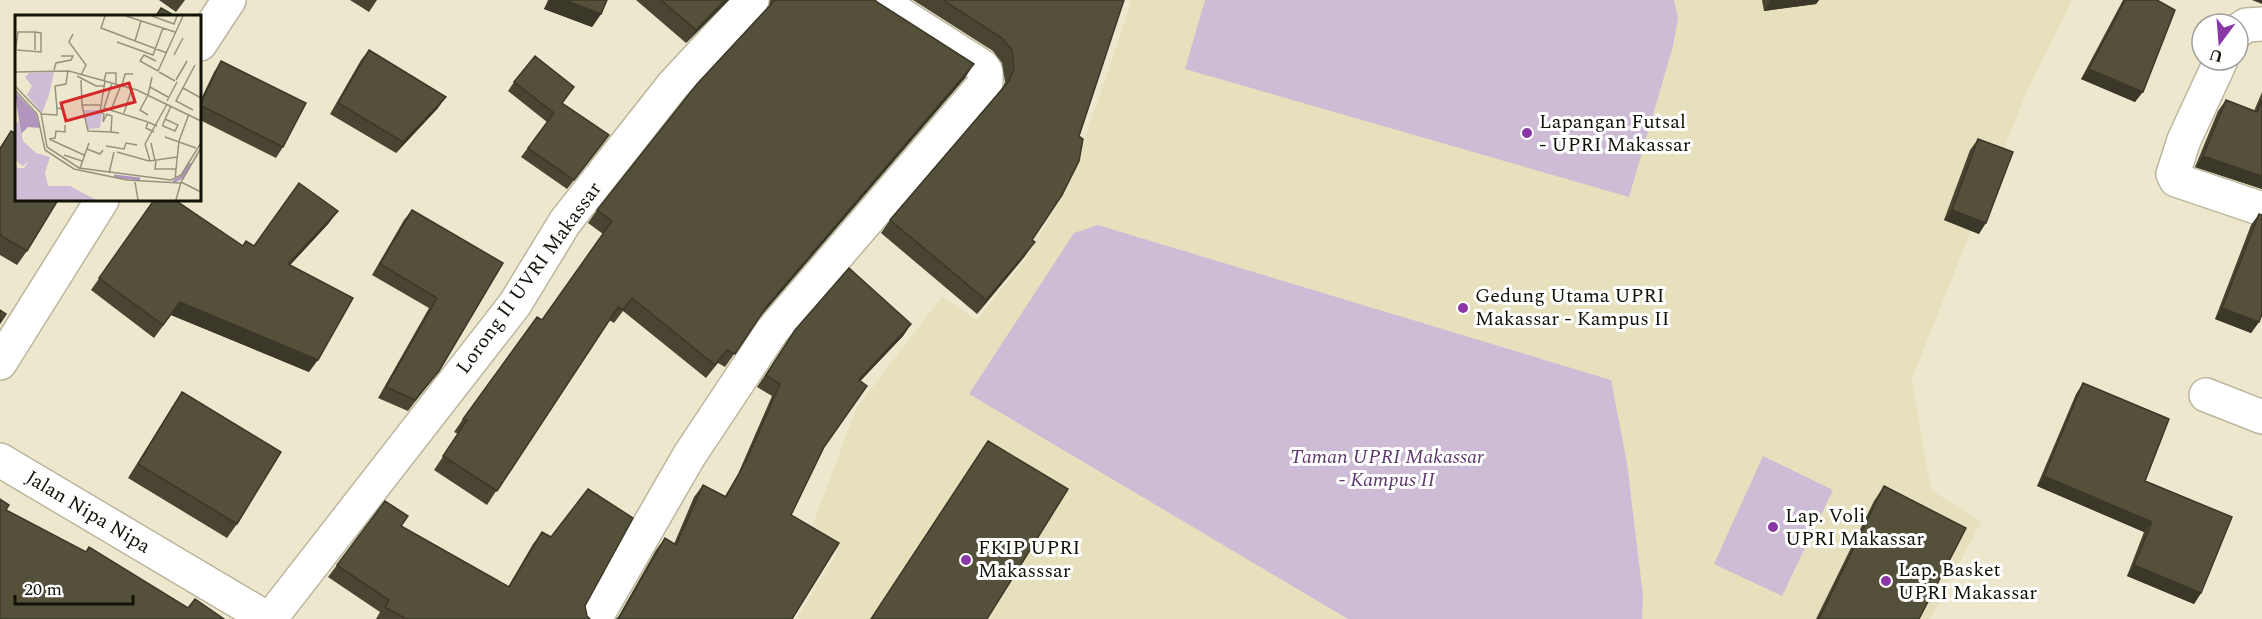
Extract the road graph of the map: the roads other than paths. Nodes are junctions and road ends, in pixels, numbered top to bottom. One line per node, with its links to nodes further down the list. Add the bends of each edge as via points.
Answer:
1 (229, 0): 4 (street)
2 (752, 0): 12 (street, Lorong II UVRI Makassar, via 673,85 565,222 515,304)
3 (878, 0): 13 (street, via 983,67 986,82 772,331 689,456)
4 (201, 42)
5 (2215, 72): 7 (street, via 2173,174 2176,180)
6 (101, 201): 8 (street)
7 (2262, 209)
8 (0, 363)
9 (2206, 395): 10 (street)
10 (2262, 417)
11 (0, 460): 12 (street, Jalan Nipa Nipa)
12 (269, 619)
13 (596, 619)

